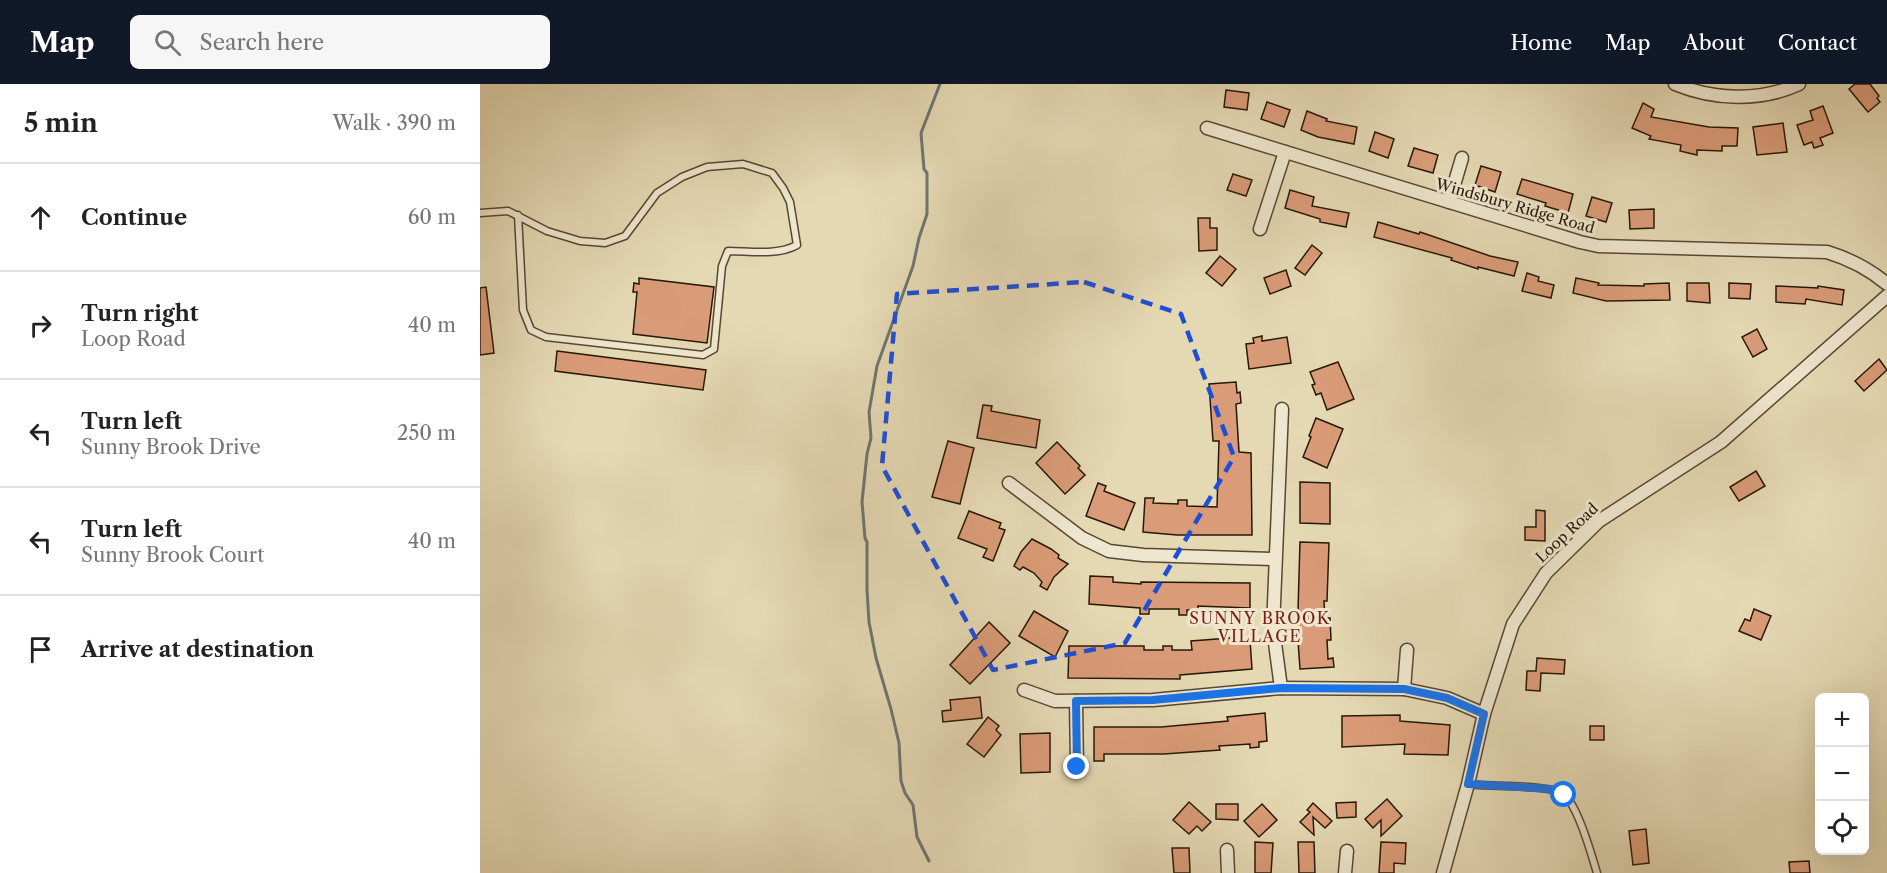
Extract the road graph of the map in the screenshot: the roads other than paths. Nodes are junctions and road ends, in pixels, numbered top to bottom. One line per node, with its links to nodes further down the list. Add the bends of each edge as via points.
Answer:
1 (1675, 84): 2 (street, via 1748,98)
2 (1799, 84)
3 (1207, 128): 4 (street, Windsbury Ridge Road)
4 (1285, 152): 6 (street, Windsbury Ridge Road); 9 (street)
5 (1462, 158): 6 (street)
6 (1449, 202): 10 (street, Windsbury Ridge Road, via 1598,246 1827,252 1864,266)
7 (480, 213): 8 (lane, via 508,211)
8 (518, 215): 8 (lane, via 547,231 604,243 625,236 657,193 682,177 707,167 743,164 772,173 783,188 790,202 797,245 777,251 728,251 722,266 714,349 703,355 599,344 546,337 531,330 523,310)
9 (1260, 229)
10 (1887, 284)
11 (1887, 296): 20 (street, Loop Road, via 1721,442 1599,521 1546,573 1513,624)
12 (1282, 409): 14 (street)
13 (1008, 483): 14 (street, via 1082,538 1109,550)
14 (1274, 560): 16 (street, via 1273,628)
15 (1407, 650): 17 (street)
16 (1281, 688): 17 (street); 19 (street, via 1180,699)
17 (1404, 689): 20 (street, via 1447,698)
18 (1024, 690): 19 (street, via 1055,701)
19 (1076, 701): 21 (street)
20 (1484, 714): 22 (street, Loop Road)
21 (1077, 767)
22 (1468, 784): 27 (street, Loop Road); 28 (lane, via 1551,789 1564,795 1578,818)
23 (1227, 849): 25 (street)
24 (1347, 851): 26 (street)
25 (1228, 873)
26 (1345, 873)
27 (1443, 873)
28 (1597, 873)

